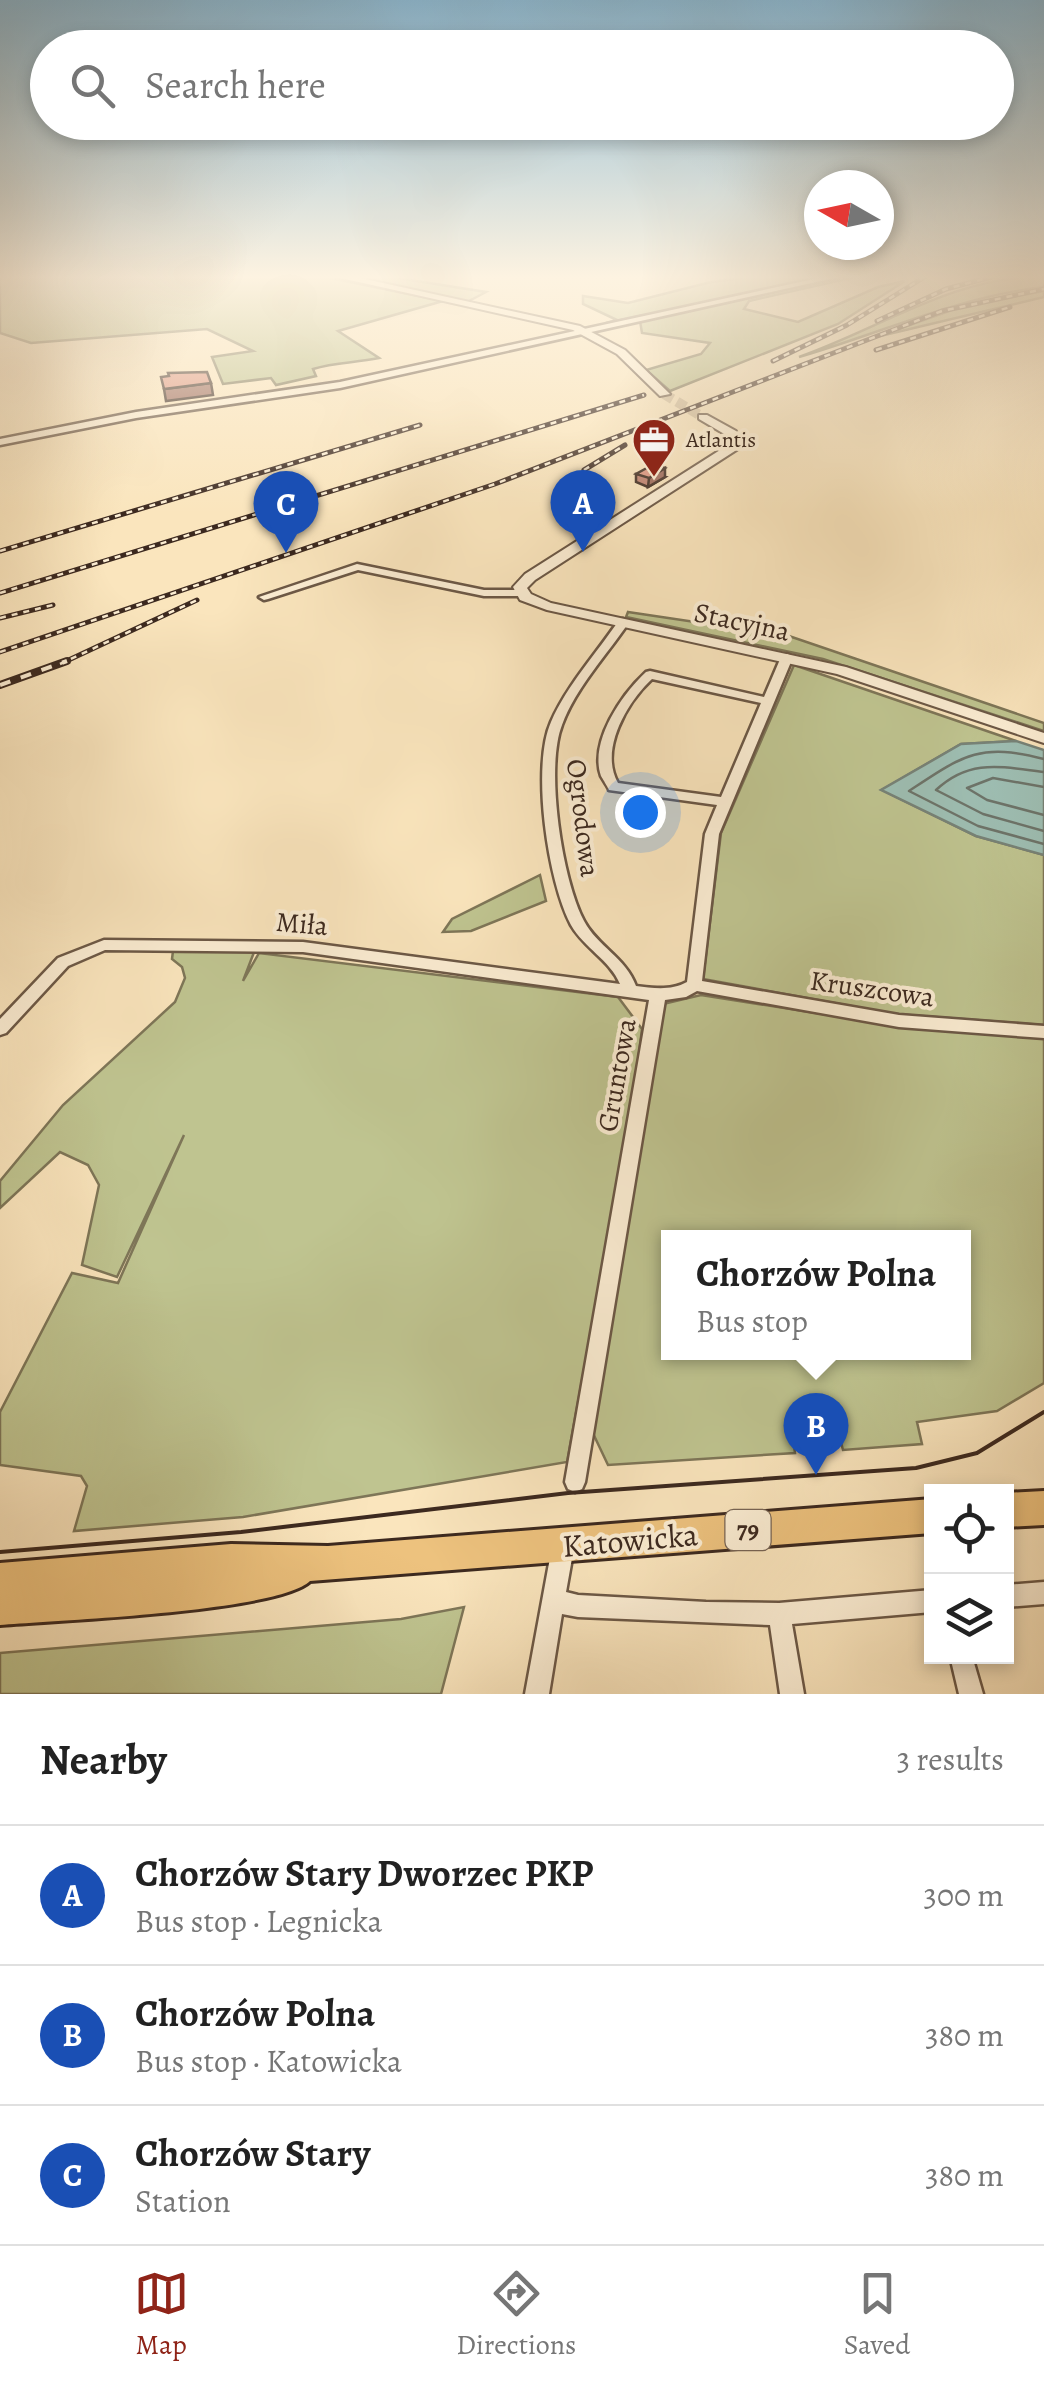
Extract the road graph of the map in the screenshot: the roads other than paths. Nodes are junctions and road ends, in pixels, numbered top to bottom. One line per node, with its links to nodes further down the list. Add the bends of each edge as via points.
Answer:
1 (469, 355): 5 (street, via 308,391)
2 (624, 355): 3 (street)
3 (664, 394)
4 (703, 417): 7 (street, via 732,432 734,446 530,576)
5 (0, 442)
6 (426, 580): 7 (street, Stacyjna); 8 (street, via 357,567)
7 (522, 594): 9 (street, Stacyjna, via 538,604)
8 (264, 597)
9 (623, 622): 10 (street, Stacyjna); 15 (street, Ogrodowa, via 560,716 549,752 560,862 574,917 624,976)
10 (787, 657): 11 (street); 12 (street, Stacyjna)
11 (767, 701): 13 (street); 13 (street, via 650,675 607,738 614,787)
12 (1044, 738)
13 (724, 802): 14 (street, via 711,839)
14 (694, 985): 16 (street, Gruntowa); 18 (street, Kruszcowa, via 899,1021)
15 (628, 990): 16 (street); 17 (street, Miła, via 303,947 104,946 64,962)
16 (658, 994): 19 (street, Gruntowa)
17 (2, 1023)
18 (1044, 1032)
19 (574, 1482)
20 (1044, 1508): 21 (main road)
21 (1014, 1510)
22 (924, 1517): 23 (main road, Katowicka / 79)
23 (564, 1545): 24 (main road, Katowicka / 79); 28 (street)
24 (328, 1564): 25 (main road, Katowicka / 79, via 231,1562); 30 (main road, Katowicka / 79, via 228,1588)
25 (0, 1581)
26 (1044, 1593): 27 (street)
27 (1014, 1595)
28 (554, 1601): 31 (street); 33 (street)
29 (924, 1602): 31 (street)
30 (0, 1607)
31 (779, 1614): 34 (street)
32 (963, 1664): 35 (street)
33 (537, 1694)
34 (792, 1694)
35 (972, 1694)

